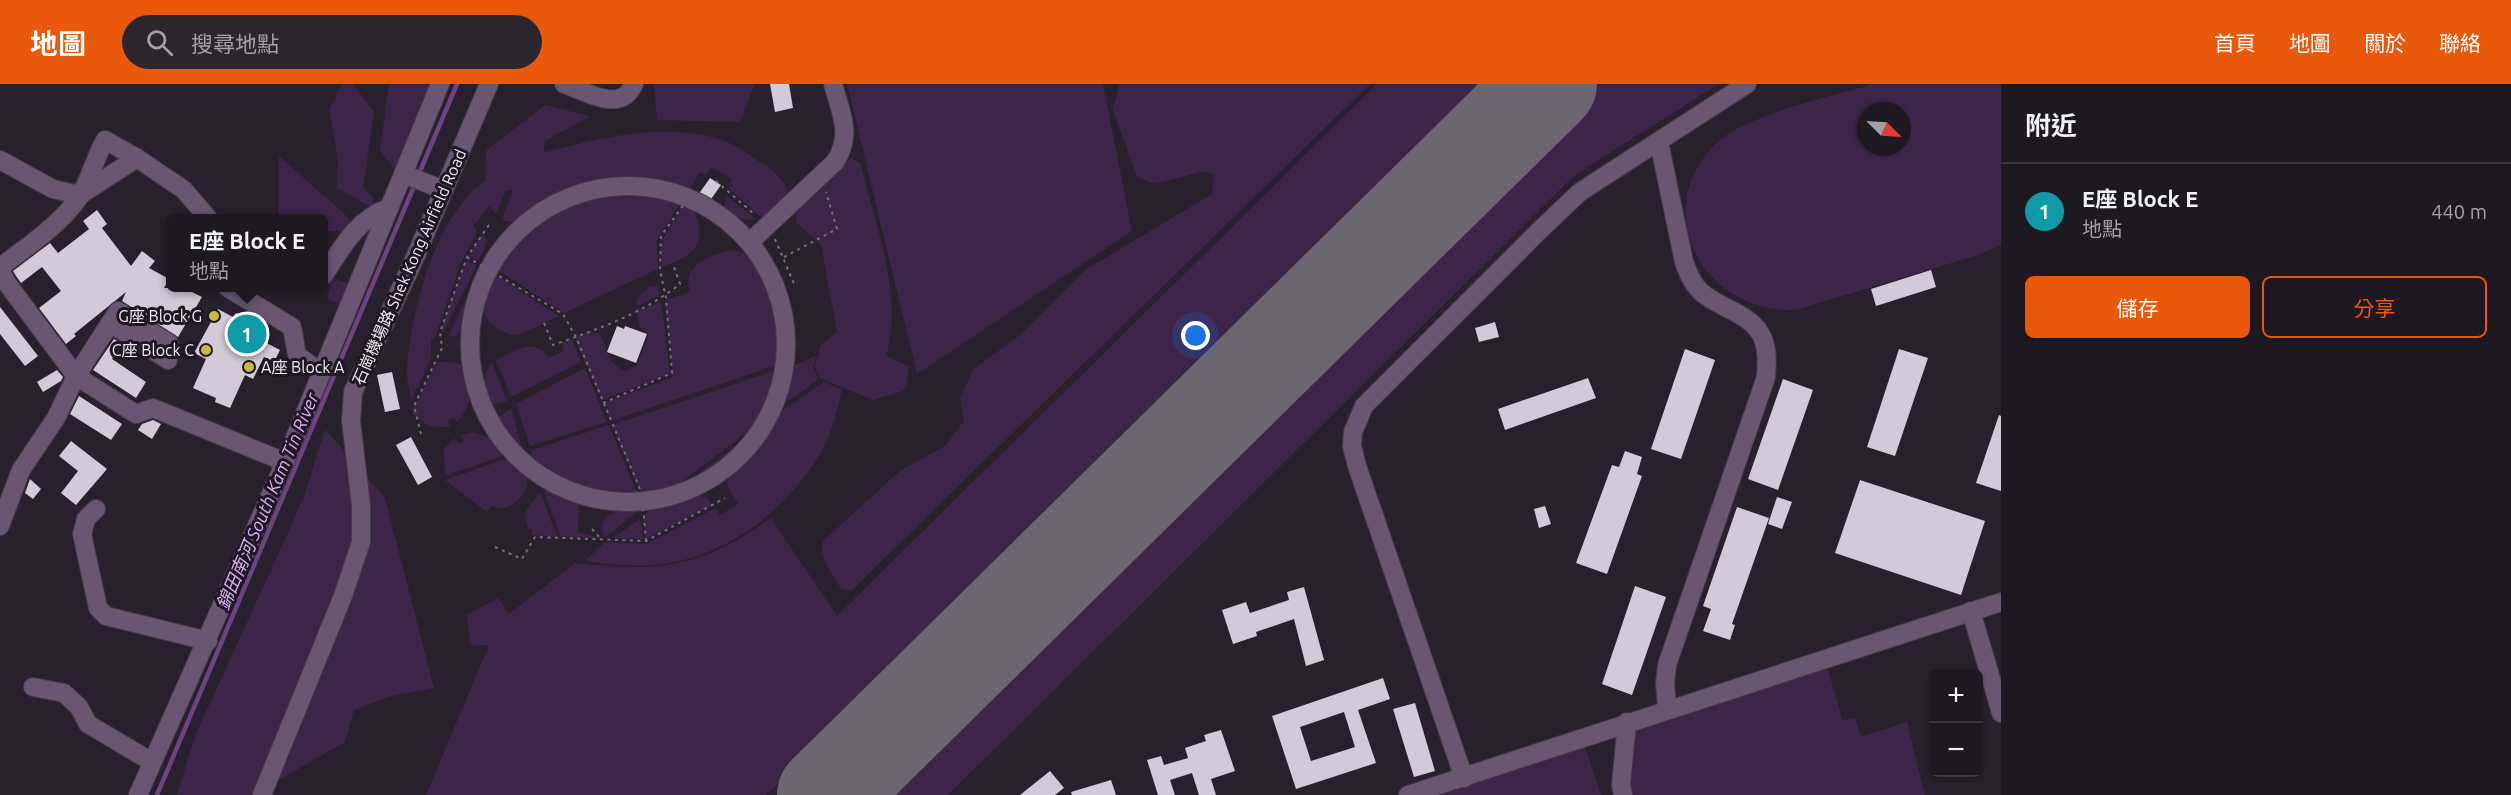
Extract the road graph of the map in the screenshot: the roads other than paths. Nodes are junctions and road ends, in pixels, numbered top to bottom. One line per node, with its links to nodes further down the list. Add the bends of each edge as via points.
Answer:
1 (440, 84): 10 (street)
2 (489, 84): 11 (street, 石崗機場路 Shek Kong Airfield Road)
3 (564, 84): 4 (street, via 609,100 620,100)
4 (634, 84)
5 (833, 84): 15 (street, via 846,134 844,148)
6 (1747, 84): 7 (street)
7 (1659, 142): 29 (street, via 1691,280 1712,301 1757,328 1763,337 1767,360 1766,377 1667,665); 33 (street, via 1580,192 1374,395 1354,426 1352,446 1357,466)
8 (137, 158): 12 (street); 12 (street, via 105,140); 14 (street, via 184,190)
9 (0, 160): 12 (street, via 53,189)
10 (403, 174): 11 (street); 13 (street)
11 (444, 190): 35 (street, 石崗機場路 Shek Kong Airfield Road, via 353,392 351,421 361,505 361,542)
12 (80, 195): 16 (street, via 48,229)
13 (389, 207): 17 (street, via 362,223 348,237); 20 (street)
14 (204, 214)
15 (750, 242): 15 (street, via 771,274 784,320 784,368 774,405 755,438 736,459 714,477 679,494 642,502 604,501 558,486 519,459 495,430 479,396 470,352 476,301 489,269 528,222 577,194 634,185 689,197 722,216)
16 (0, 268): 21 (street, via 6,282)
17 (328, 269)
18 (235, 292): 20 (street, via 292,327 297,355)
19 (168, 352): 21 (street, via 114,317)
20 (320, 372): 22 (street)
21 (76, 376): 22 (street, via 136,414 153,408); 24 (street, via 56,418 21,470)
22 (285, 462): 27 (street)
23 (96, 509): 27 (street, via 86,519 82,534 98,608 106,616)
24 (0, 526)
25 (2001, 602): 26 (street)
26 (1971, 611): 29 (street); 30 (street)
27 (208, 641): 32 (street)
28 (33, 687): 32 (street, via 64,693 88,724)
29 (1667, 709): 31 (street)
30 (2001, 713)
31 (1627, 722): 33 (street); 37 (street)
32 (152, 762): 34 (street)
33 (1464, 778): 36 (street)
34 (138, 795)
35 (262, 795)
36 (1408, 795)
37 (1623, 795)

